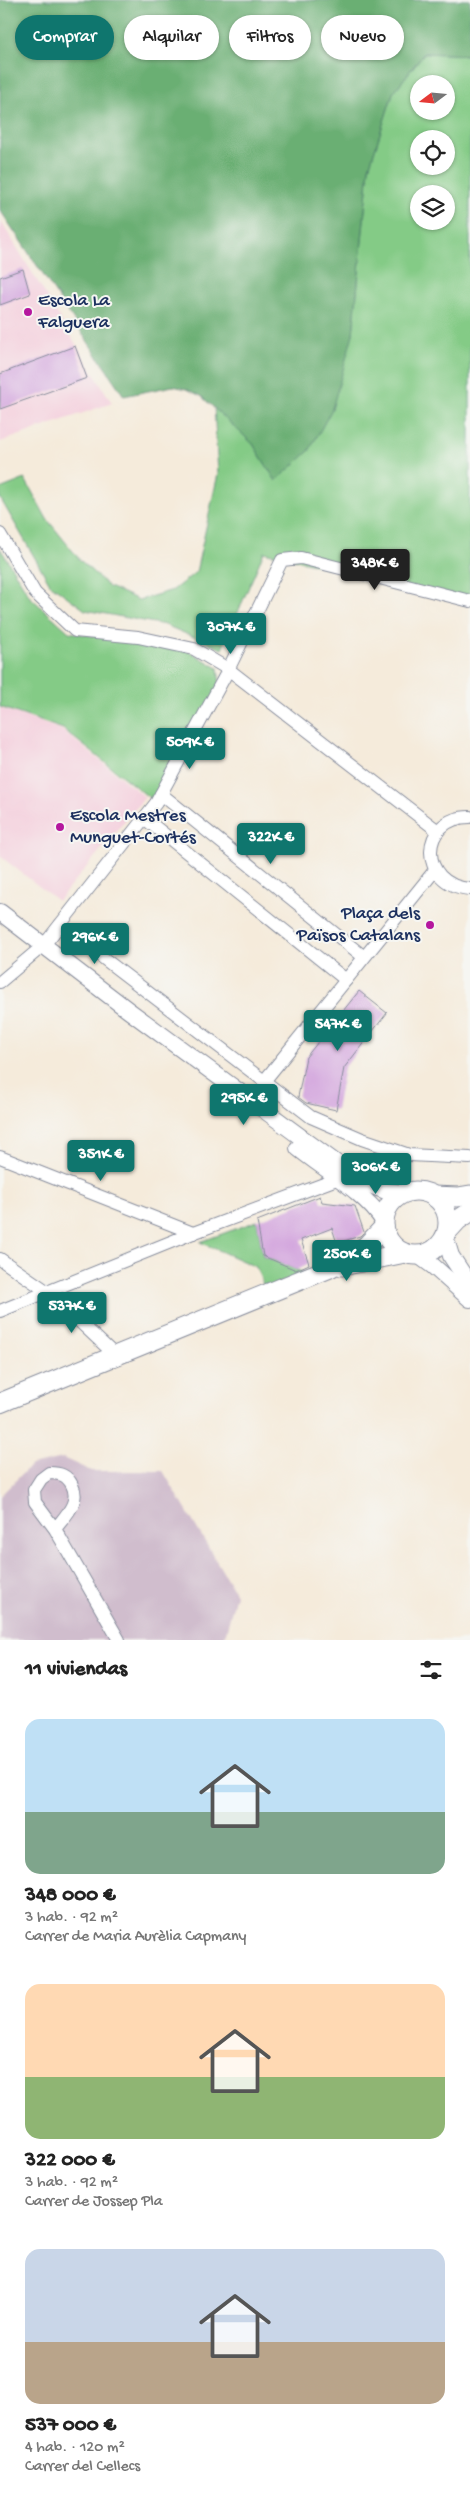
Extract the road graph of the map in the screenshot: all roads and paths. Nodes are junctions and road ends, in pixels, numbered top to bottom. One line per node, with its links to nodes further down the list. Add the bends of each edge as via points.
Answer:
1 (0, 534): 3 (street, via 35,593 75,631 138,637 194,649)
2 (470, 601): 3 (street, via 301,558 282,560)
3 (228, 669): 4 (street); 7 (street)
4 (161, 794): 6 (street); 13 (street)
5 (470, 817): 7 (street, via 447,822)
6 (144, 818): 11 (street); 14 (street)
7 (438, 831): 8 (street, via 430,854)
8 (435, 870): 9 (street, via 454,887); 13 (street)
9 (470, 889)
10 (0, 912): 12 (street)
11 (60, 925): 12 (street); 17 (street)
12 (44, 945): 15 (street); 16 (street)
13 (364, 957): 14 (street)
14 (346, 980): 17 (street)
15 (0, 982)
16 (128, 1010): 20 (street, via 180,1056); 21 (street, via 362,1182 386,1191)
17 (265, 1080): 19 (street, via 310,1117 362,1139 409,1155)
18 (0, 1157): 26 (street)
19 (470, 1158)
20 (337, 1179): 25 (street, via 376,1210); 26 (street)
21 (405, 1193): 23 (main road, via 419,1191); 25 (main road, via 388,1207)
22 (470, 1195): 23 (main road)
23 (433, 1196): 27 (main road, via 444,1206 447,1214)
24 (470, 1212): 27 (main road)
25 (384, 1224): 28 (main road, via 389,1242); 30 (main road, via 366,1246)
26 (193, 1234): 32 (street)
27 (446, 1234): 28 (main road, via 430,1252); 31 (street, via 452,1256)
28 (411, 1254): 30 (main road); 33 (street, via 433,1266)
29 (0, 1259): 32 (street)
30 (330, 1268): 35 (main road)
31 (470, 1285)
32 (48, 1292): 34 (street); 35 (street)
33 (470, 1299)
34 (0, 1311)
35 (116, 1356): 36 (main road)
36 (0, 1403)
37 (55, 1528): 38 (street)
38 (119, 1640)

